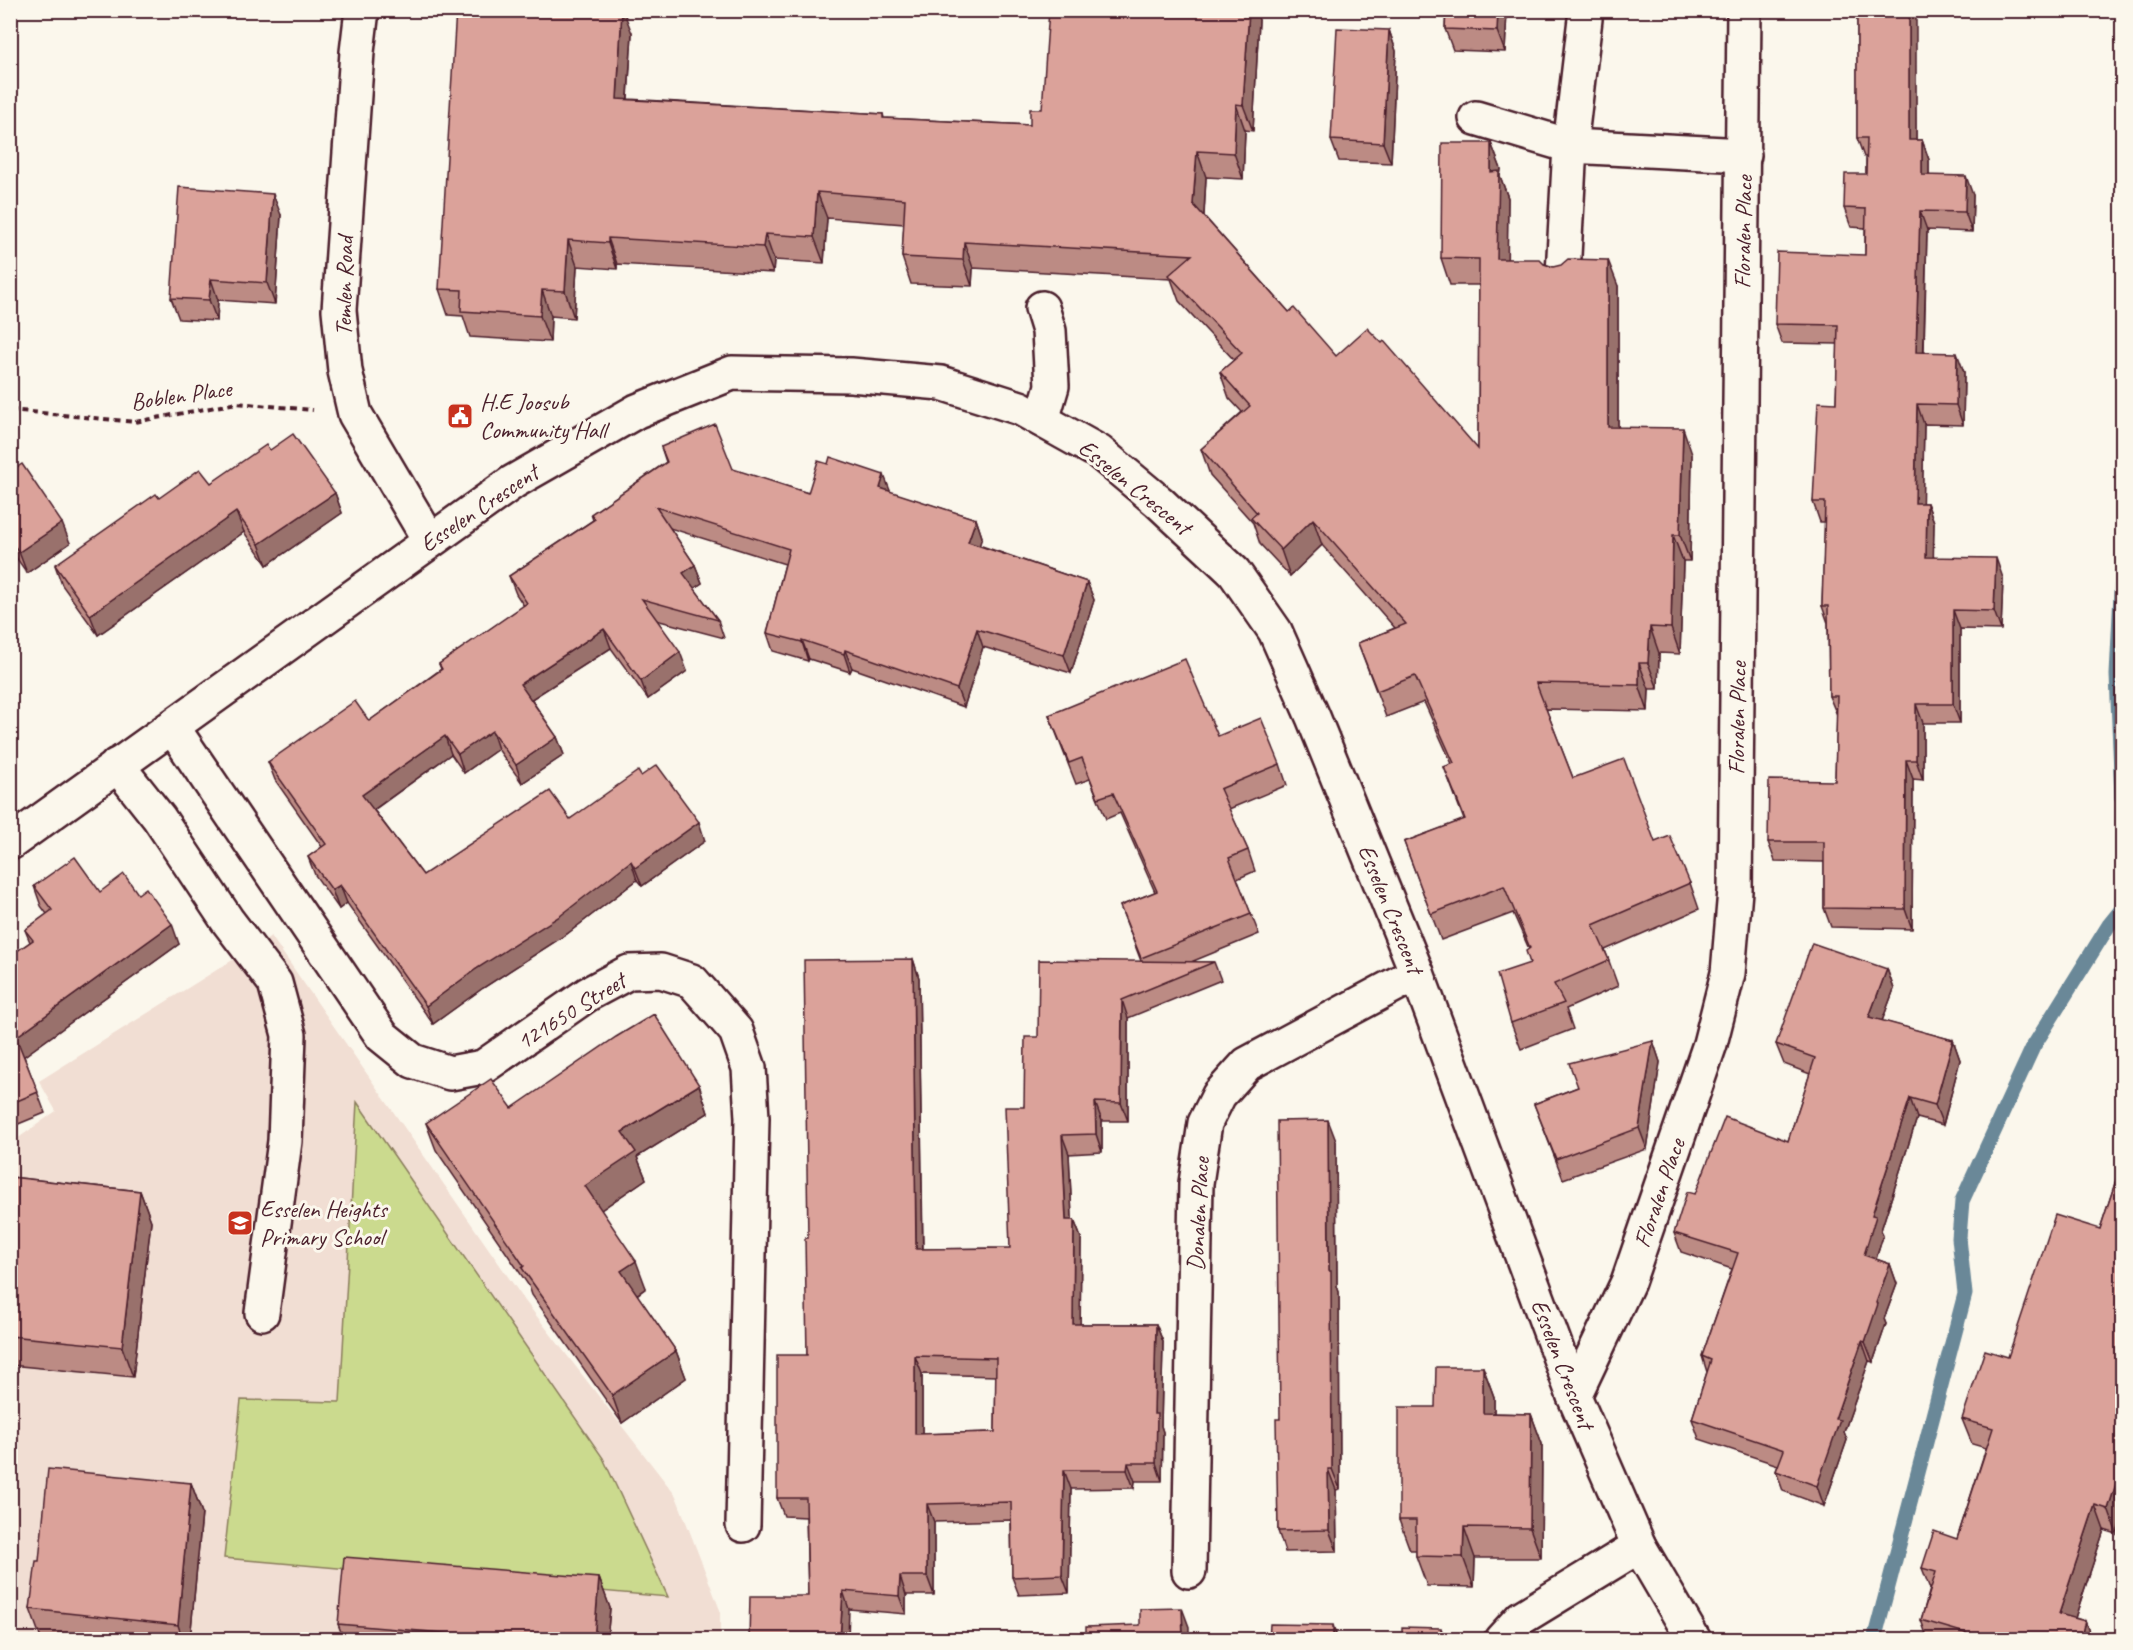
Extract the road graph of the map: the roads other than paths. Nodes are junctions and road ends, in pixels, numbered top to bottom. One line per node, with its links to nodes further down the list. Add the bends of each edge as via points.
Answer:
1 (362, 10): 10 (street, Temlen Road, via 339,310 345,370 356,414)
2 (1744, 10): 6 (street, Floralen Place)
3 (1585, 19): 5 (street)
4 (1476, 118): 5 (street)
5 (1570, 147): 6 (street); 7 (street)
6 (1744, 155): 16 (street, Floralen Place, via 1735,891 1728,973 1710,1044 1628,1282)
7 (1563, 274)
8 (1042, 308): 9 (street, via 1049,331 1052,386)
9 (1042, 420): 10 (street, Esselen Crescent, via 1020,408 941,383 851,375 732,374 637,411 513,482); 14 (street, Esselen Crescent, via 1099,452 1159,502 1234,572 1275,631)
10 (430, 541): 11 (street, Esselen Crescent)
11 (173, 728): 12 (street, Esselen Crescent); 17 (street, 121650 Street, via 382,1035 413,1061 450,1073 483,1067 588,994 629,972 660,971 692,981 736,1031 749,1068 752,1118)
12 (117, 765): 13 (street, Esselen Crescent); 15 (street, via 275,983 289,1035 285,1141)
13 (11, 836)
14 (1417, 973): 16 (street, Esselen Crescent); 19 (street, Donalen Place, via 1247,1064 1219,1095 1205,1124 1196,1183)
15 (262, 1313)
16 (1574, 1396): 18 (street, Esselen Crescent)
17 (743, 1525)
18 (1640, 1546): 20 (street, via 1521,1618); 21 (street, Esselen Crescent)
19 (1189, 1571)
20 (1501, 1640)
21 (1694, 1640)

